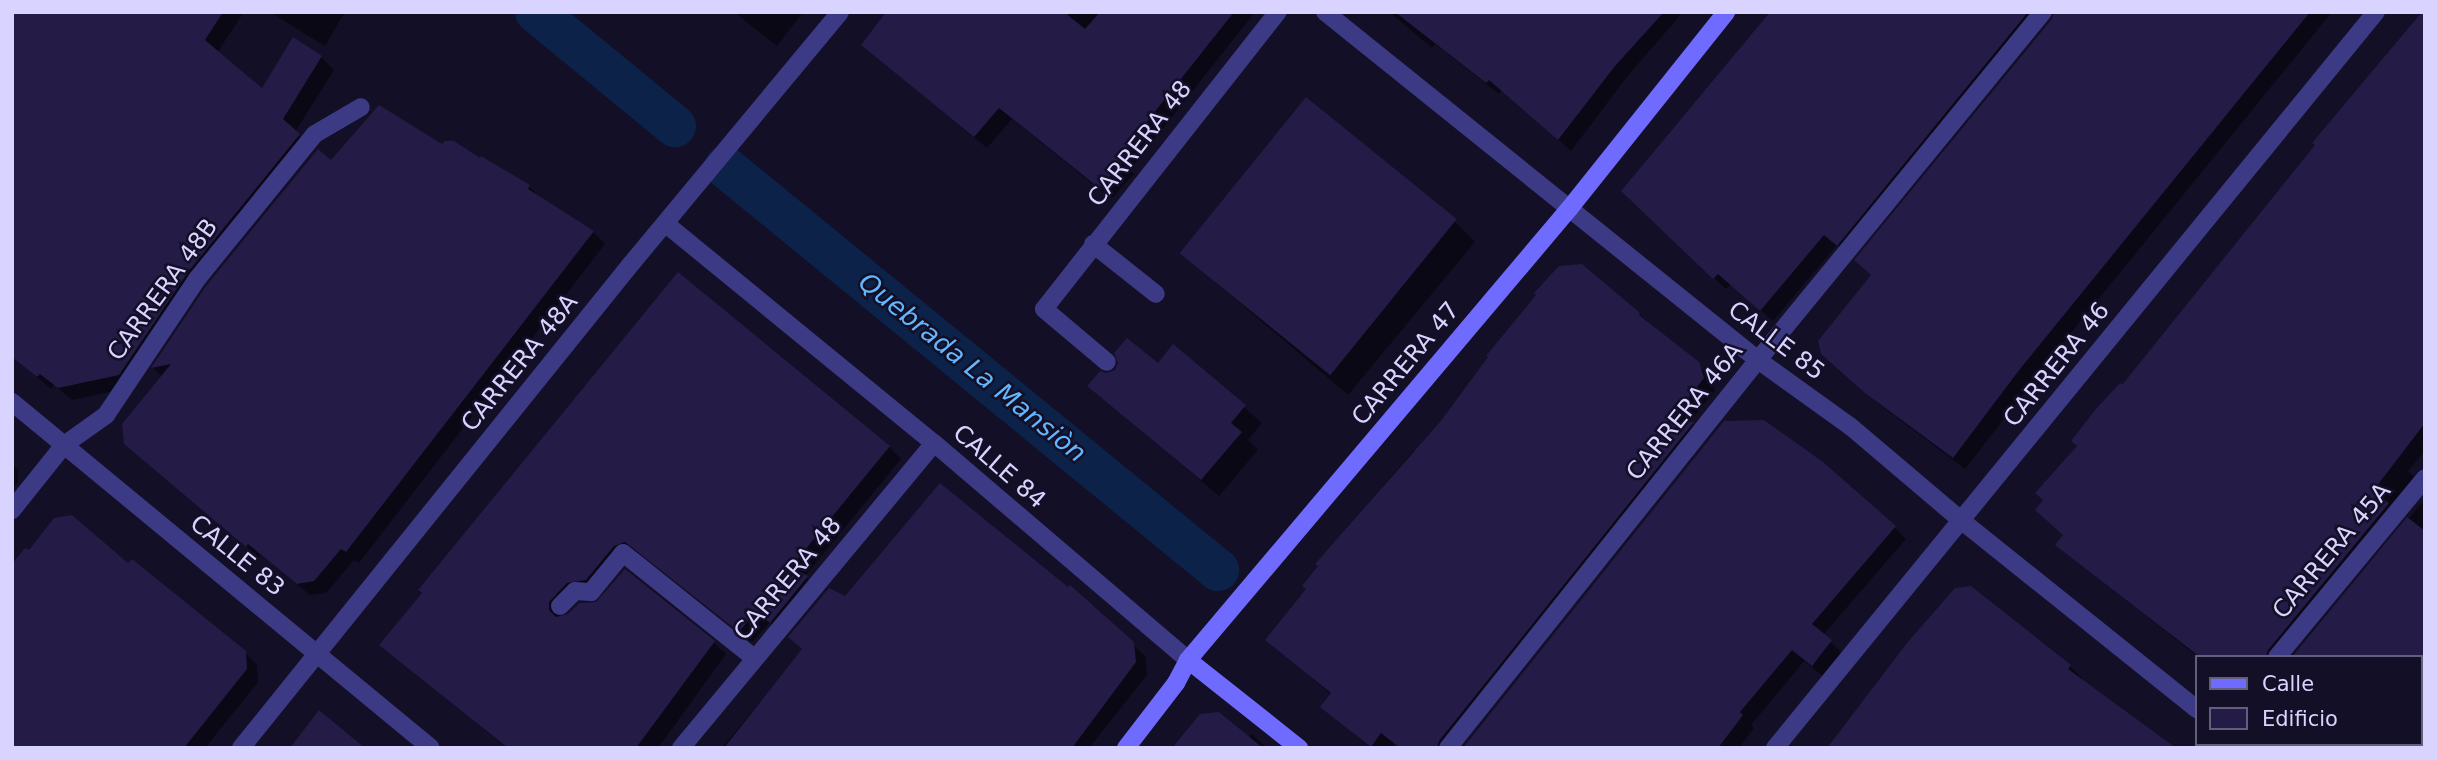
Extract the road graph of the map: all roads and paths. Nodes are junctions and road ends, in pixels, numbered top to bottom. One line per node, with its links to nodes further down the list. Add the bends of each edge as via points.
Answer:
1 (840, 12): 9 (street, CARRERA 48A)
2 (1278, 12): 10 (street, CARRERA 48)
3 (1325, 12): 8 (street, CALLE 85)
4 (1726, 12): 8 (street, CARRERA 47)
5 (2043, 12): 12 (street, CARRERA 46A)
6 (2376, 12): 19 (street, CARRERA 46)
7 (361, 107): 16 (street, CARRERA 48B, via 316,134 197,279 106,415)
8 (1570, 209): 12 (street, CALLE 85); 24 (street, CARRERA 47)
9 (666, 224): 15 (street, CALLE 84); 21 (street, CARRERA 48A)
10 (1093, 244): 11 (street); 13 (street, CARRERA 48, via 1044,309)
11 (1156, 295)
12 (1758, 360): 19 (street, CALLE 85, via 1850,426); 31 (street, CARRERA 46A)
13 (1107, 362)
14 (12, 402): 16 (street, CALLE 83)
15 (933, 443): 23 (street, CARRERA 48); 24 (street, CALLE 84)
16 (64, 445): 18 (street, CARRERA 48B); 21 (street, CALLE 83)
17 (2425, 478): 22 (street, CARRERA 45A)
18 (12, 510)
19 (1962, 521): 25 (street, CALLE 85); 32 (street, CARRERA 46)
20 (560, 606): 23 (street, via 575,590 592,592 624,553)
21 (318, 654): 26 (street, CARRERA 48A); 27 (street, CALLE 83)
22 (2279, 655)
23 (754, 658): 28 (street, CARRERA 48)
24 (1188, 660): 29 (street, CARRERA 47); 30 (street, CALLE 84)
25 (2196, 708)
26 (241, 748)
27 (431, 748)
28 (681, 748)
29 (1126, 748)
30 (1299, 748)
31 (1448, 748)
32 (1775, 748)

